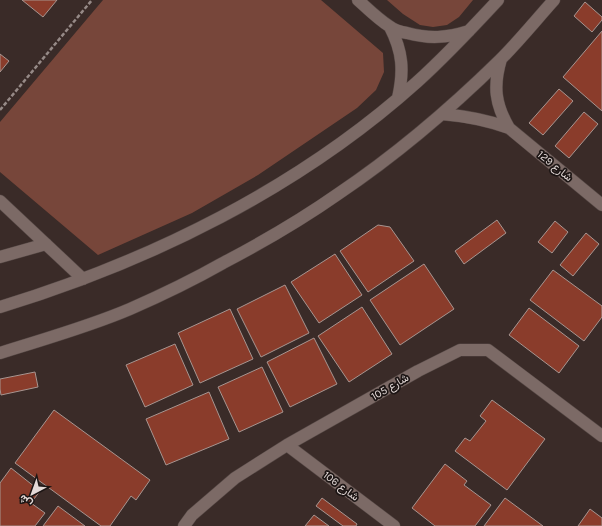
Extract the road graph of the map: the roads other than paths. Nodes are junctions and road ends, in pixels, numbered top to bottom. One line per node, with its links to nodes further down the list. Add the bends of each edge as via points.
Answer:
1 (358, 0): 4 (street)
2 (498, 0): 5 (street)
3 (554, 0): 6 (street)
4 (390, 27): 5 (street, via 427,37); 7 (street, via 396,38 402,62)
5 (469, 31): 7 (street)
6 (501, 59): 8 (street); 9 (street, شارع 129, via 497,71 496,95 498,106)
7 (398, 98): 14 (street, via 344,140 262,194 176,240)
8 (442, 114): 9 (street, شارع 129, via 476,118); 16 (street, via 338,194 248,250 172,290 129,309 86,326)
9 (509, 128): 11 (street, شارع 129)
10 (0, 201): 12 (street)
11 (602, 205)
12 (46, 244): 13 (street); 14 (street)
13 (0, 257)
14 (83, 280): 15 (street)
15 (0, 307)
16 (0, 353)
17 (602, 436): 18 (street, شارع 105, via 488,350 460,350)
18 (287, 445): 19 (street, شارع 105, via 235,478 192,515); 20 (street, شارع 106)
19 (184, 526)
20 (394, 526)

